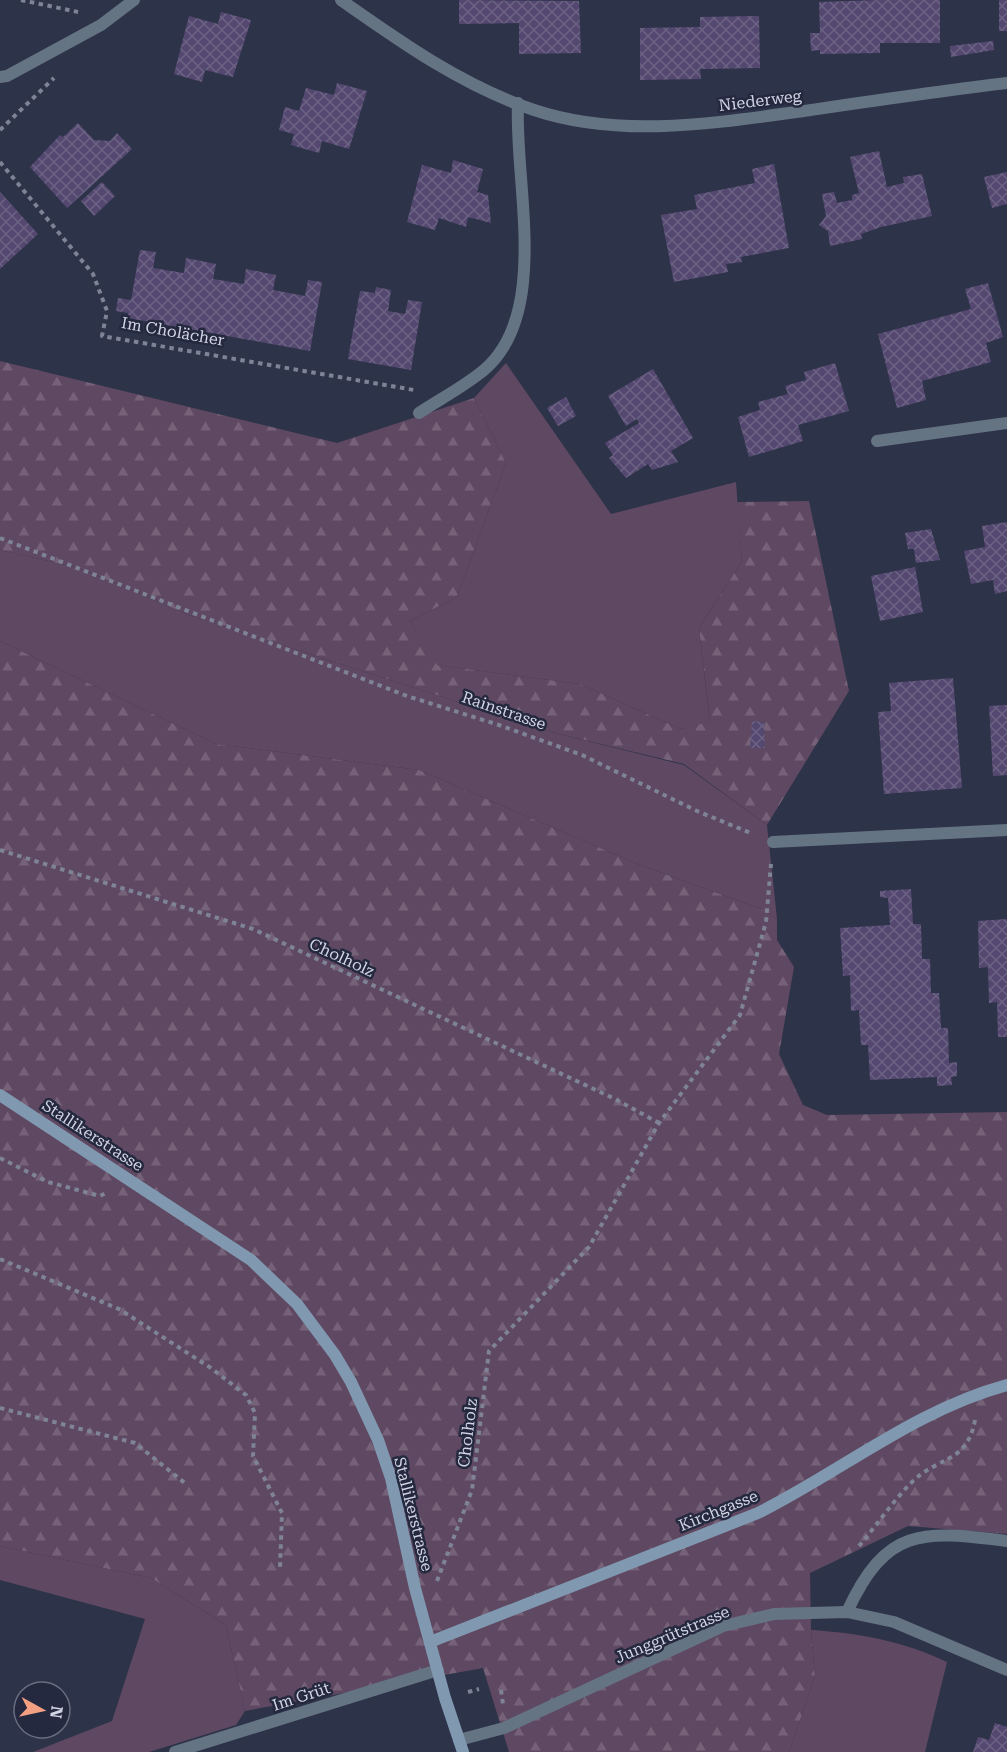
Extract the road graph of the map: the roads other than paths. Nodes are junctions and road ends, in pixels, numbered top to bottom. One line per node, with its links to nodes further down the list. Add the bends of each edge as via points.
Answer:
1 (134, 0): 3 (street, via 92,30)
2 (341, 0): 5 (street, Niederweg, via 470,84)
3 (0, 77)
4 (1007, 83): 5 (street, Niederweg, via 732,121 651,127 591,123)
5 (518, 103): 6 (street, via 524,266 515,327 484,369)
6 (419, 413)
7 (1007, 423): 8 (street)
8 (877, 441)
9 (1007, 830): 10 (street)
10 (773, 842)
11 (0, 1095): 15 (street, Stallikerstrasse, via 251,1260 297,1304 335,1355 378,1440 391,1478)
12 (1007, 1385): 15 (street, Kirchgasse, via 938,1410 806,1489 758,1513)
13 (1007, 1541): 14 (street, via 968,1535 908,1539 868,1571)
14 (847, 1612): 17 (street, Junggrütstrasse, via 918,1630); 18 (street, Junggrütstrasse, via 774,1614 723,1626 504,1728)
15 (430, 1642): 16 (street, Stallikerstrasse)
16 (438, 1670): 18 (street, Stallikerstrasse); 19 (street, Im Grüt)
17 (1007, 1670)
18 (459, 1740): 20 (street, Stallikerstrasse)
19 (175, 1752)
20 (463, 1752)

